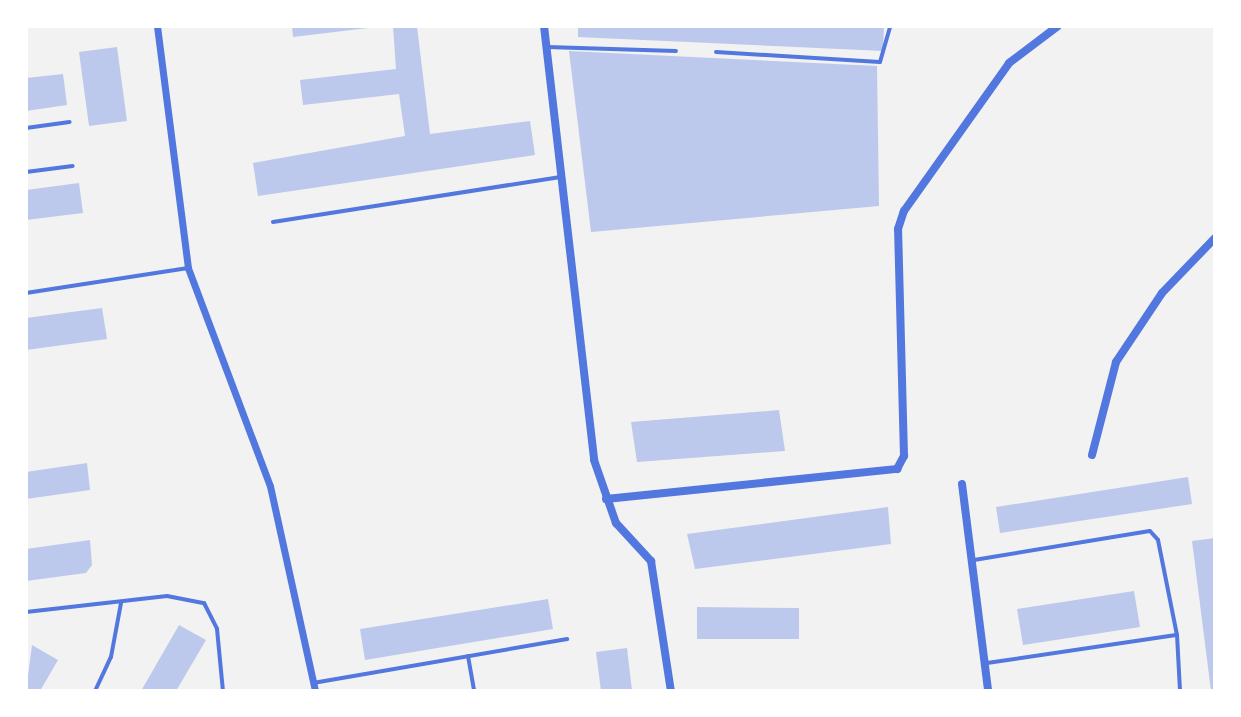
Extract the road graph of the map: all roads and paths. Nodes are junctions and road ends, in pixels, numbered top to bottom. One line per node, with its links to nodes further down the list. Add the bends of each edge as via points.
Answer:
1 (157, 26): 15 (street)
2 (544, 26): 5 (street)
3 (890, 26): 7 (lane, via 880,62)
4 (1058, 26): 19 (street, via 1009,63 904,211 898,229 904,456 897,469)
5 (544, 47): 6 (lane); 12 (street)
6 (676, 51)
7 (716, 52)
8 (70, 122): 9 (lane)
9 (26, 128)
10 (73, 166): 11 (lane)
11 (26, 172)
12 (561, 177): 13 (lane); 19 (street, via 594,460)
13 (273, 222)
14 (1215, 238): 17 (street, via 1162,293 1116,362)
15 (188, 268): 16 (lane); 27 (street, via 270,486)
16 (26, 293)
17 (1092, 455)
18 (962, 484): 20 (street)
19 (606, 499): 31 (street, via 616,523 651,561)
20 (971, 560): 23 (lane, via 1150,531 1158,540); 26 (street)
21 (121, 603): 22 (lane); 28 (lane, via 111,657); 29 (lane, via 167,596 204,603 217,629)
22 (26, 612)
23 (1177, 635): 26 (lane); 33 (lane)
24 (567, 639): 25 (lane)
25 (468, 656): 27 (lane); 30 (lane)
26 (984, 663): 32 (street)
27 (314, 687)
28 (95, 691)
29 (223, 691)
30 (474, 691)
31 (671, 691)
32 (988, 691)
33 (1180, 691)

